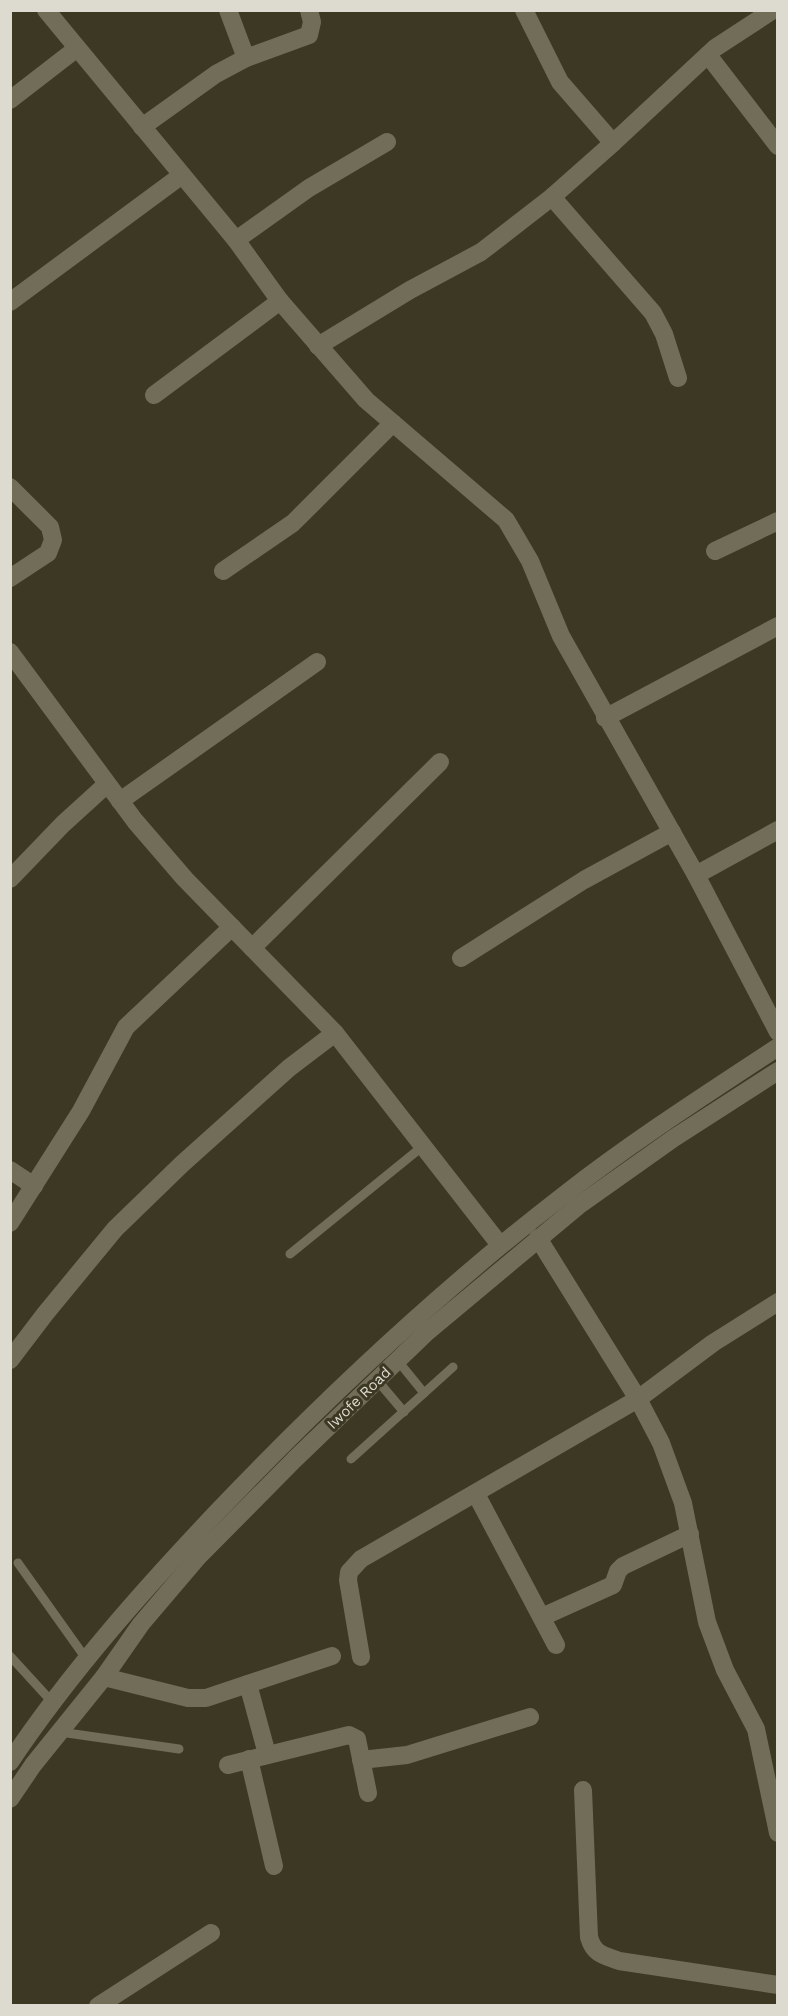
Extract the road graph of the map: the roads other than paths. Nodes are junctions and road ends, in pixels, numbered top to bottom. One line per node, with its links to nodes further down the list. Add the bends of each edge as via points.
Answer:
1 (46, 10): 6 (street)
2 (228, 10): 8 (street)
3 (309, 10): 8 (street, via 309,34)
4 (524, 10): 12 (street, via 560,82)
5 (773, 10): 7 (street)
6 (76, 49): 9 (street); 10 (street)
7 (708, 55): 12 (street); 13 (street)
8 (246, 58): 10 (street, via 216,74)
9 (10, 100)
10 (141, 127): 14 (street)
11 (387, 142): 16 (street, via 309,188)
12 (613, 143): 15 (street)
13 (777, 146)
14 (182, 175): 16 (street); 18 (street)
15 (552, 197): 19 (street, via 481,252); 20 (street, via 653,313)
16 (236, 240): 17 (street)
17 (280, 301): 19 (street); 21 (street)
18 (10, 302)
19 (318, 346): 22 (street, via 366,400)
20 (678, 378)
21 (154, 395)
22 (393, 423): 26 (street, via 293,523); 31 (street, via 506,520 530,561 561,636)
23 (10, 487): 27 (street, via 50,526 53,540 48,553)
24 (777, 521): 25 (street)
25 (715, 551)
26 (223, 571)
27 (10, 578)
28 (777, 626): 31 (street)
29 (10, 652): 33 (street)
30 (317, 662): 34 (street)
31 (605, 718): 36 (street)
32 (440, 762): 40 (street)
33 (107, 784): 34 (street); 38 (street)
34 (120, 801): 39 (street, via 185,879)
35 (777, 830): 37 (street)
36 (672, 832): 37 (street); 41 (street, via 584,880)
37 (696, 875): 42 (street)
38 (10, 879)
39 (232, 927): 40 (street); 48 (street, via 126,1027 81,1111)
40 (252, 948): 43 (street)
41 (461, 958)
42 (777, 1032)
43 (335, 1034): 46 (street); 54 (street, via 280,1076 115,1229)
44 (777, 1047): 51 (street, Iwofe Road, via 663,1123)
45 (777, 1071): 50 (street, Iwofe Road, via 674,1138)
46 (423, 1146): 51 (street); 52 (lane)
47 (10, 1170): 48 (street)
48 (34, 1186): 49 (street)
49 (10, 1223)
50 (538, 1238): 55 (street, Iwofe Road); 59 (street)
51 (500, 1245): 70 (street, Iwofe Road, via 415,1317 281,1445 187,1544)
52 (290, 1254)
53 (777, 1302): 59 (street, via 713,1343)
54 (10, 1360)
55 (398, 1361): 57 (street, Iwofe Road); 58 (lane)
56 (453, 1367): 58 (lane)
57 (377, 1380): 60 (lane); 71 (street, Iwofe Road, via 198,1557 141,1624)
58 (424, 1393): 60 (lane)
59 (638, 1399): 62 (street); 63 (street, via 661,1443)
60 (404, 1412): 61 (lane)
61 (351, 1459)
62 (476, 1494): 65 (street); 69 (street, via 361,1559 349,1572)
63 (690, 1534): 65 (street, via 623,1566 613,1585); 84 (street, via 706,1622 725,1670 756,1729)
64 (18, 1563): 70 (lane)
65 (542, 1617): 66 (street)
66 (556, 1645)
67 (10, 1656): 73 (lane)
68 (332, 1656): 72 (street)
69 (361, 1657)
70 (87, 1660): 73 (street, Iwofe Road)
71 (104, 1677): 72 (street, via 188,1698 206,1698); 75 (street, Iwofe Road)
72 (248, 1684): 78 (street)
73 (53, 1703): 77 (street, Iwofe Road)
74 (530, 1717): 79 (street, via 407,1755)
75 (60, 1732): 76 (lane); 83 (street, Iwofe Road)
76 (179, 1749)
77 (12, 1755)
78 (258, 1757): 79 (street, via 349,1734 357,1740); 80 (street); 85 (street)
79 (361, 1760): 82 (street)
80 (228, 1765)
81 (583, 1790): 87 (street, via 589,1937 597,1953 619,1961)
82 (368, 1793)
83 (10, 1799)
84 (777, 1833)
85 (274, 1866)
86 (211, 1933): 88 (street)
87 (777, 1985)
88 (98, 2006)

